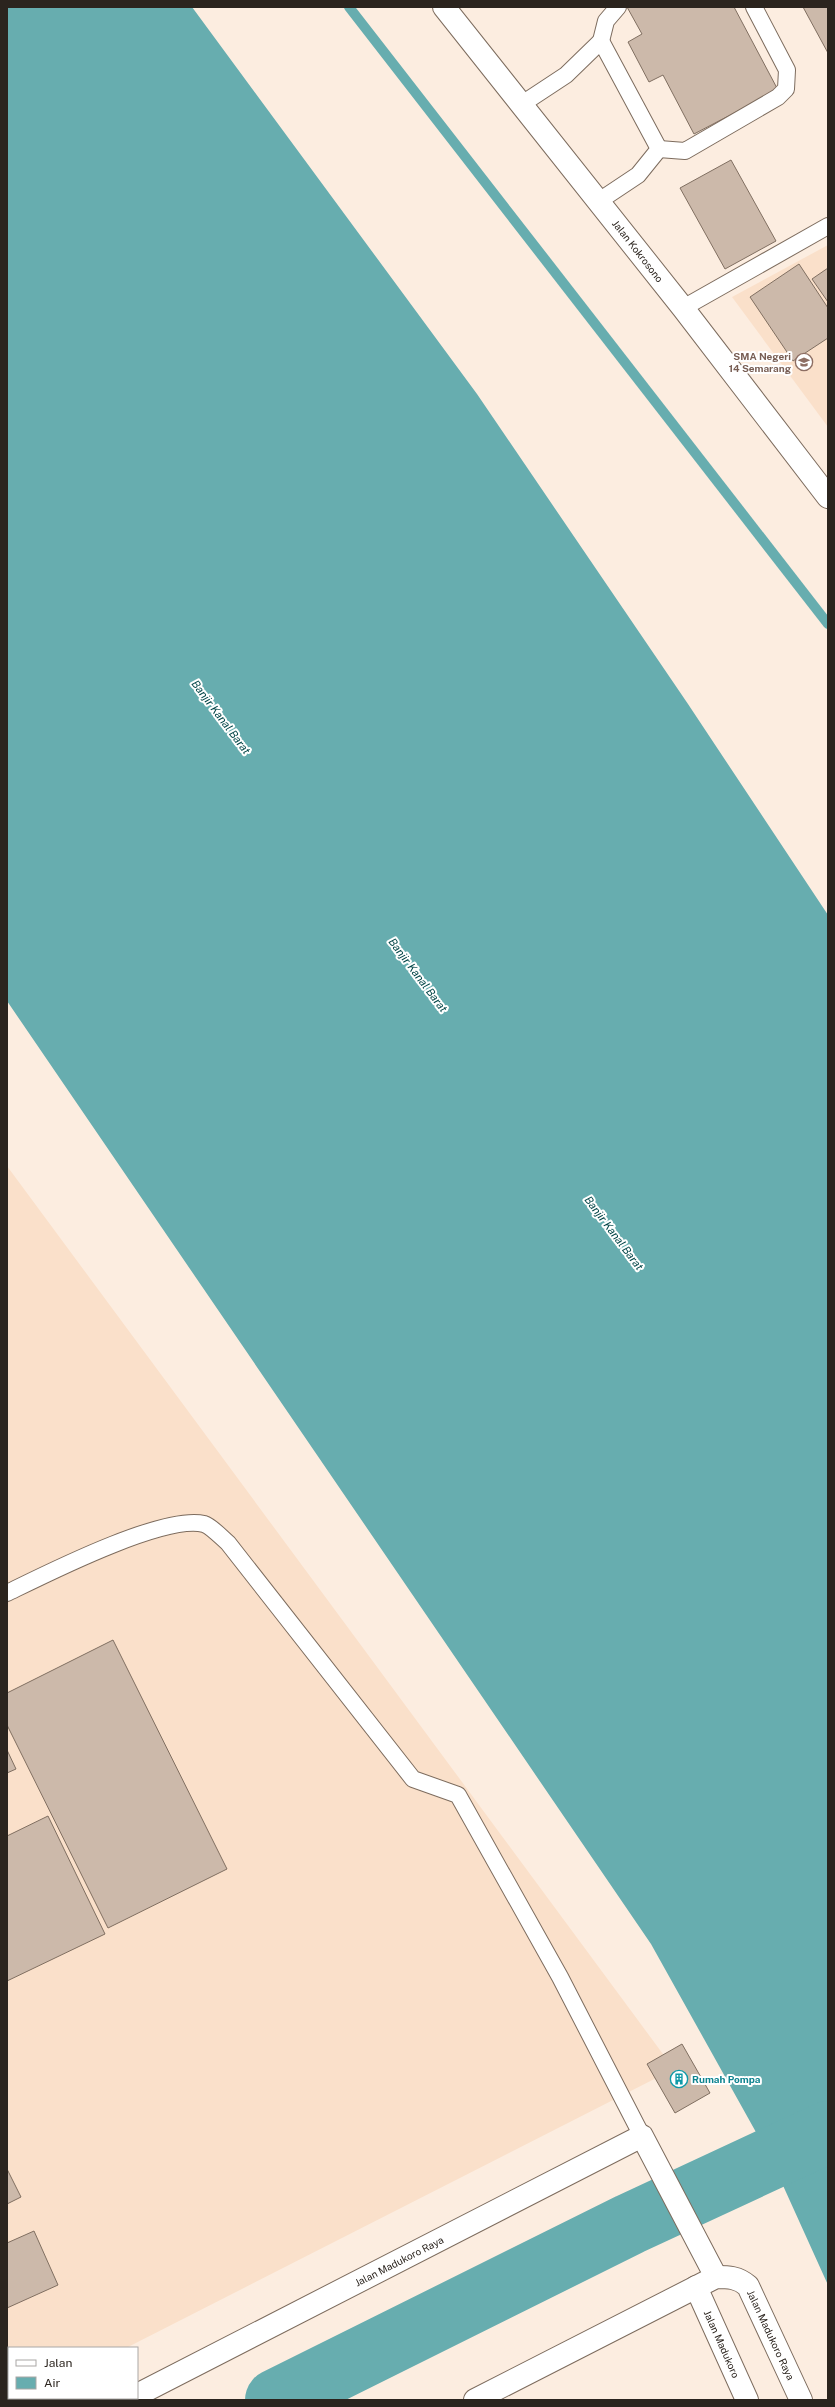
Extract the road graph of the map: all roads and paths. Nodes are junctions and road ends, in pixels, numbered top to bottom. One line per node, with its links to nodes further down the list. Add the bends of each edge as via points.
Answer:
1 (444, 7): 5 (street, Jalan Kokrosono)
2 (618, 7): 4 (lane, via 606,21)
3 (754, 7): 6 (lane, via 787,70 786,89 778,97 685,151)
4 (601, 41): 5 (lane, via 566,75); 6 (lane)
5 (522, 104): 7 (street, Jalan Kokrosono)
6 (660, 149): 7 (lane, via 638,176)
7 (599, 202): 9 (street, Jalan Kokrosono)
8 (828, 226): 9 (lane)
9 (683, 308): 10 (street, Jalan Kokrosono)
10 (828, 497)
11 (7, 1593): 12 (lane, via 129,1538 176,1524 204,1524 228,1543 413,1779 458,1795 560,1977)
12 (648, 2145): 13 (street); 15 (street, Jalan Madukoro Raya)
13 (716, 2277): 14 (street); 18 (street, Jalan Madukoro Raya, via 731,2277 748,2286)
14 (696, 2287): 16 (street); 17 (street, Jalan Madukoro)
15 (138, 2395)
16 (475, 2400)
17 (747, 2400)
18 (801, 2400)

